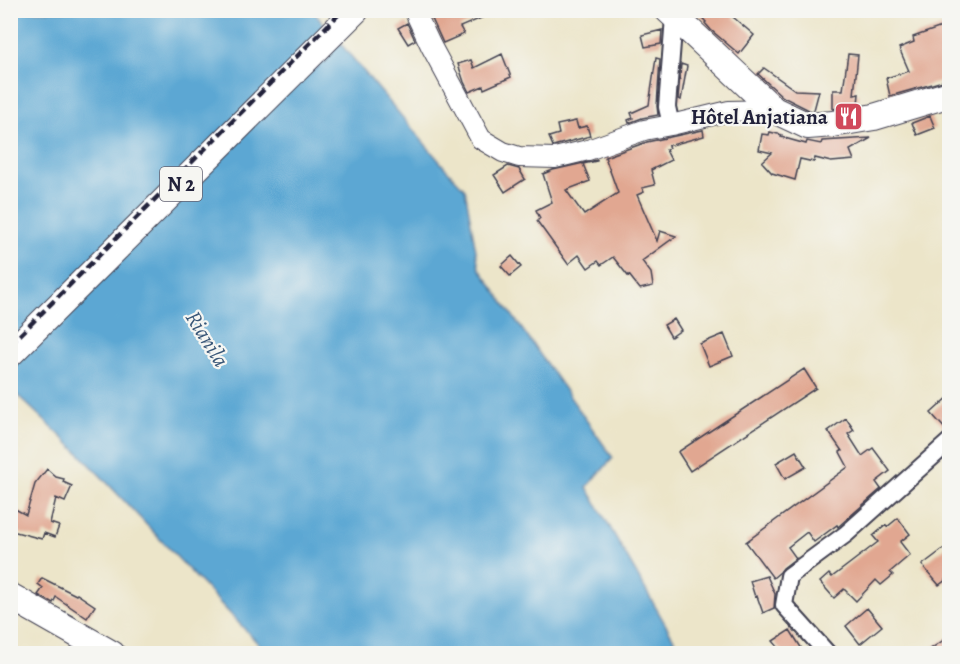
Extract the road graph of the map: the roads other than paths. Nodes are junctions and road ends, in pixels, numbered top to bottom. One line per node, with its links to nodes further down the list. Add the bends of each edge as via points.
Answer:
1 (414, 10): 6 (street, via 481,139 503,152 519,157 555,158)
2 (354, 13): 7 (main road, N 2)
3 (671, 14): 5 (main road); 6 (street, via 667,107)
4 (950, 94): 5 (main road, via 874,117 833,124 808,126)
5 (774, 110): 6 (street, via 729,111)
6 (671, 125)
7 (10, 354)
8 (950, 441): 11 (street, via 846,534 789,576 784,605)
9 (10, 596): 10 (main road)
10 (112, 654)
11 (828, 654)

